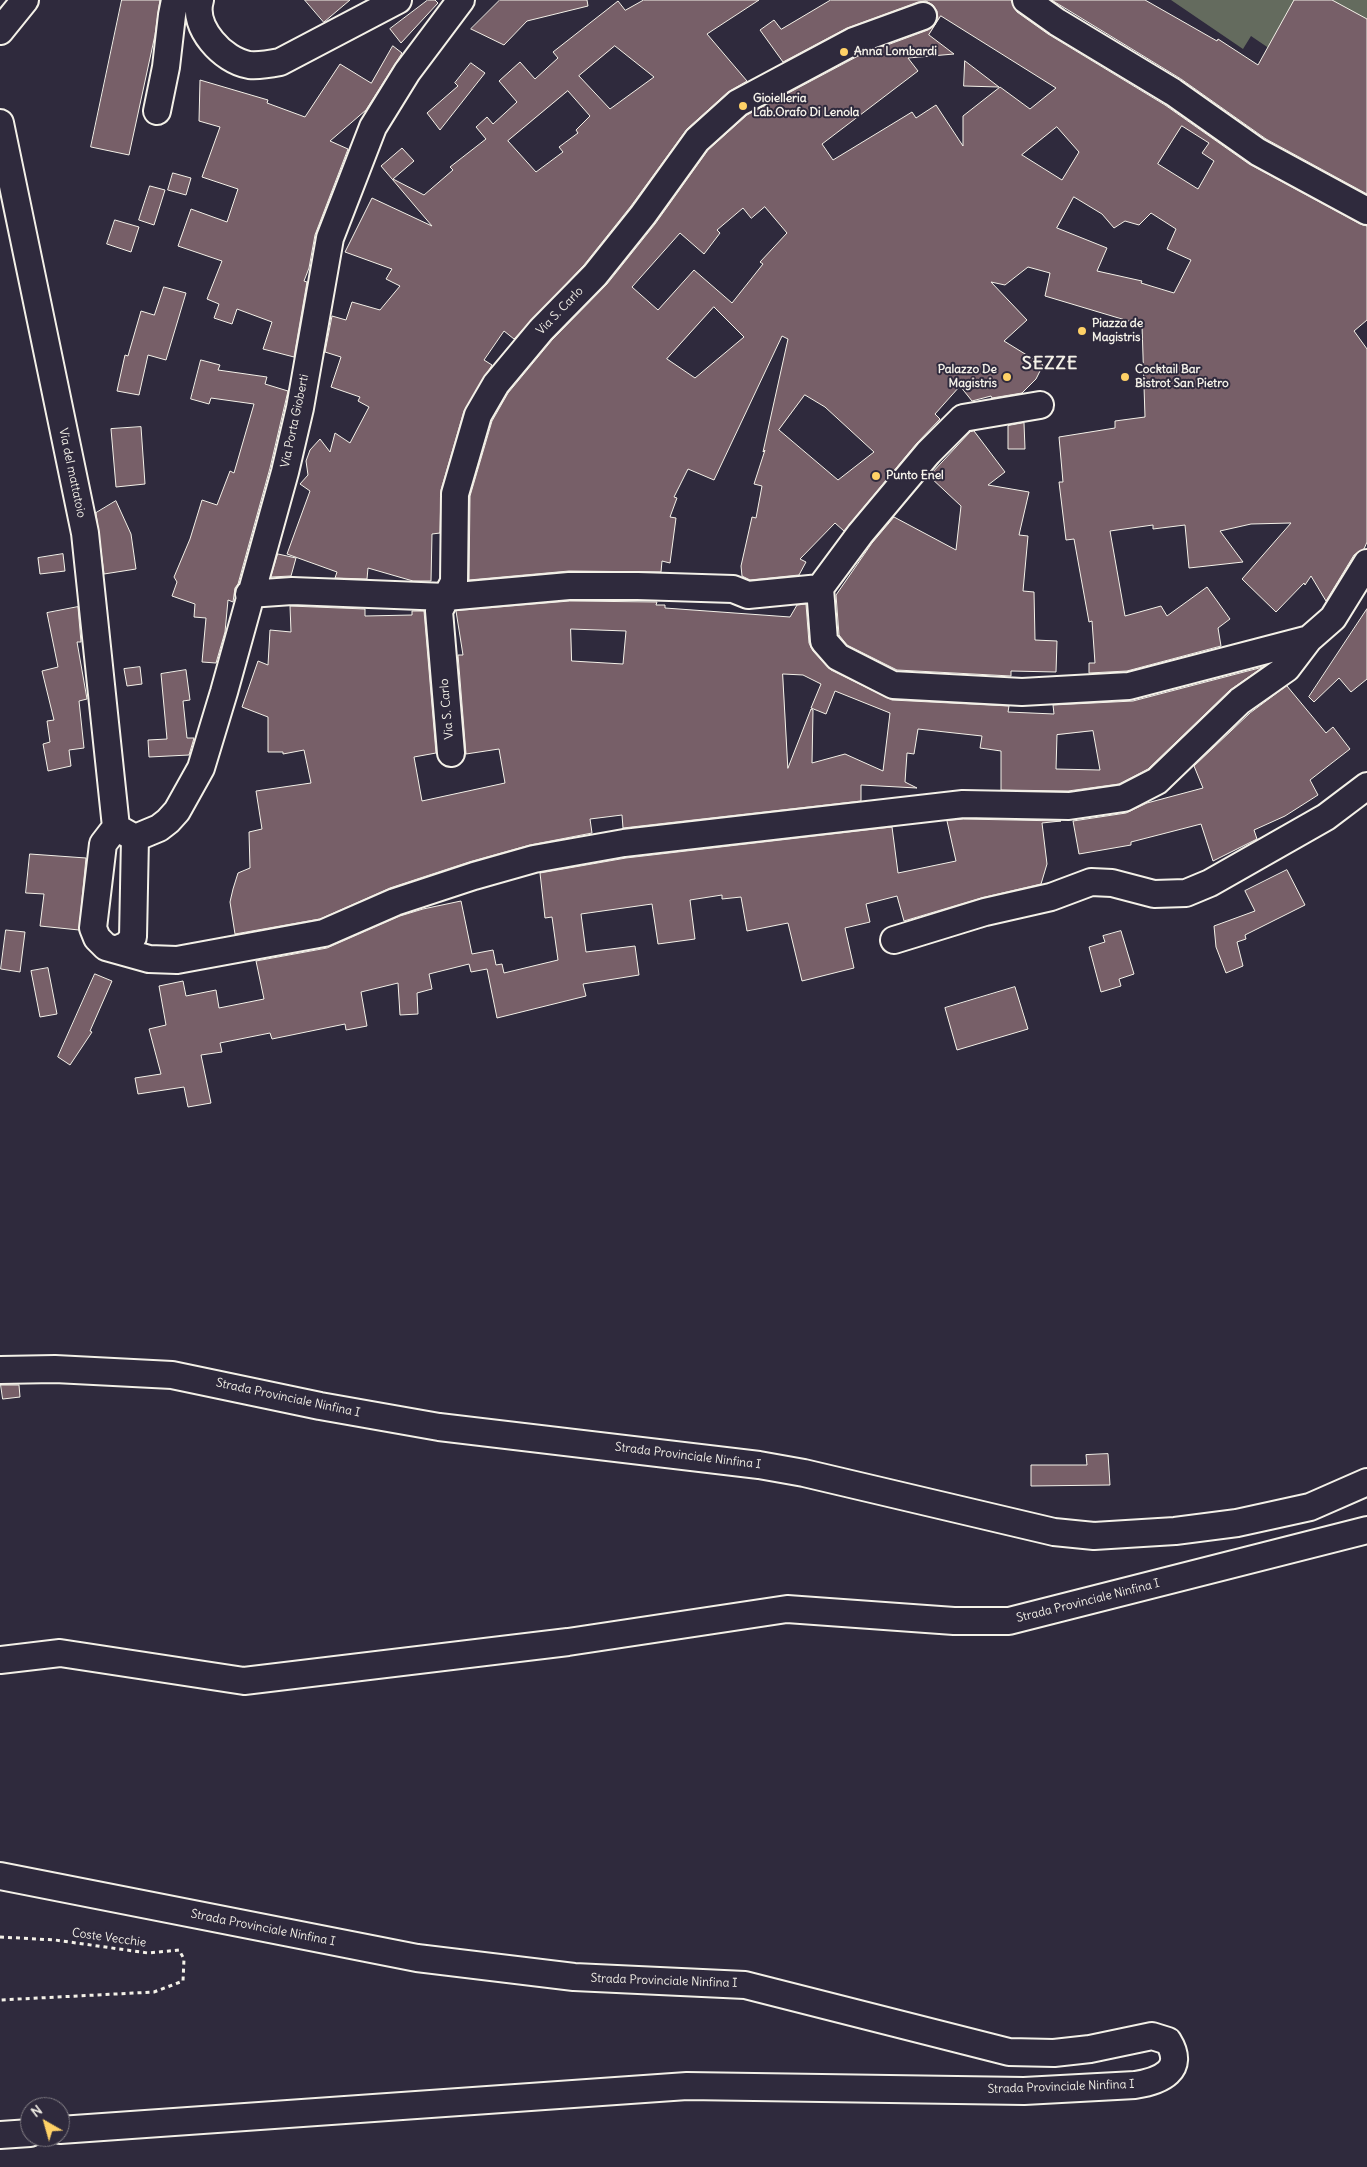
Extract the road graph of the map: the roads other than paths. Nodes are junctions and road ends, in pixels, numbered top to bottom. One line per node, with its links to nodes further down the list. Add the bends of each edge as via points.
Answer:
1 (25, 0): 8 (street)
2 (176, 0): 9 (street)
3 (200, 0): 4 (street, via 202,23 209,38 219,49 248,65 280,62)
4 (398, 0)
5 (460, 0): 15 (street, Via Porta Gioberti, via 408,72 373,128 330,238 300,408)
6 (1026, 0): 11 (street, via 1173,92 1258,152)
7 (924, 13): 16 (street, Via S. Carlo, via 854,41 738,103 697,140 643,216 595,275 541,330 496,384 478,415 455,494 454,582)
8 (0, 31)
9 (157, 112)
10 (0, 123): 20 (street, Via del mattatoio, via 84,533)
11 (1367, 211)
12 (1040, 405): 14 (street, via 963,418 928,453)
13 (1367, 563): 17 (street, via 1333,618)
14 (820, 588): 16 (street, via 748,595 733,589 569,586); 17 (street, via 824,641 838,656 893,685 1022,692 1129,686)
15 (250, 594): 16 (street, via 292,591); 20 (street, Via Porta Gioberti, via 201,768 172,816 159,828)
16 (446, 598): 18 (street, Via S. Carlo, via 439,611)
17 (1308, 639): 22 (street, via 1287,668 1240,700 1157,781 1124,798 1069,806 963,804 624,843 534,859 474,876 395,902 324,933 177,960 149,959)
18 (451, 754)
19 (1367, 786): 21 (street, via 1326,817 1210,883 1186,893 1154,894 1091,882 1051,897 985,912)
20 (126, 832): 22 (street, Via del mattatoio, via 132,936 127,945); 22 (street, via 103,844 93,928 106,947)
21 (894, 940)
22 (118, 949)
23 (0, 1370): 24 (street, Strada Provinciale Ninfina I, via 55,1369 172,1375 320,1406 439,1426 786,1470 1054,1532 1084,1535 1175,1532 1285,1514 1310,1507)
24 (1367, 1482)
25 (1367, 1530): 26 (street, Strada Provinciale Ninfina I, via 1009,1621 954,1622 788,1609 568,1642 244,1681 60,1653)
26 (0, 1660)
27 (0, 1876): 28 (street, Strada Provinciale Ninfina I, via 417,1958 574,1977 745,1984 1009,2052 1054,2053 1090,2049 1152,2036 1168,2041 1174,2054 1171,2069 1166,2074 1136,2085 1024,2091 686,2086)
28 (70, 2129)
29 (20, 2134): 30 (street)
30 (0, 2135)

